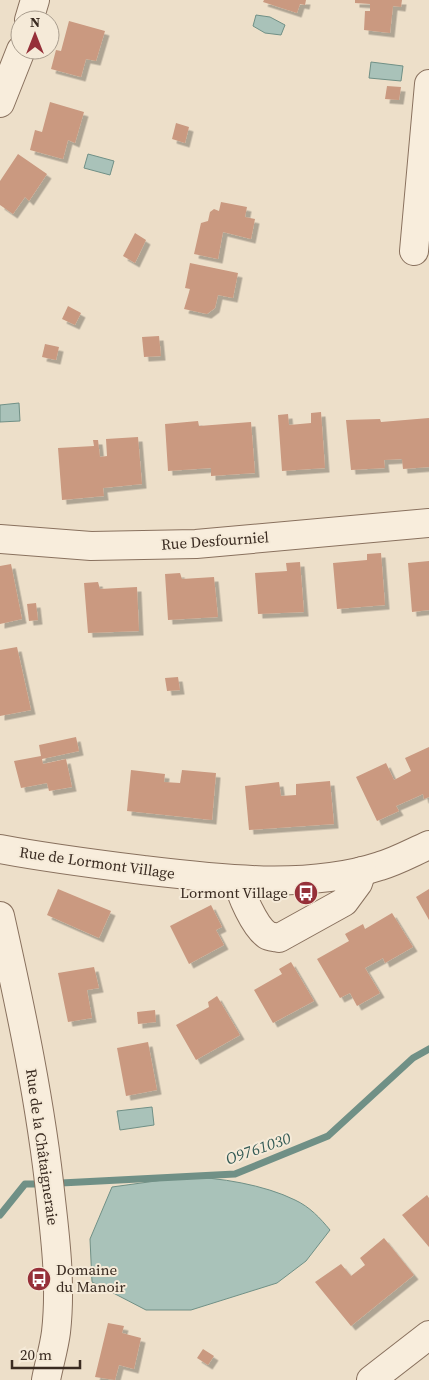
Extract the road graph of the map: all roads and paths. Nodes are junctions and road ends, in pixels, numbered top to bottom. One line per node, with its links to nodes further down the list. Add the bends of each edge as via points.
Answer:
1 (16, 60): 3 (street)
2 (429, 84): 4 (street)
3 (0, 103)
4 (414, 251)
5 (429, 523): 6 (street, Rue Desfourniel, via 196,544 91,546)
6 (0, 539)
7 (429, 845): 9 (street, Rue de Lormont Village)
8 (0, 849): 10 (street, Rue de Lormont Village, via 54,859)
9 (362, 871): 10 (street, Rue de Lormont Village, via 268,881); 10 (street, via 358,883 344,902 279,938 267,935 254,919 240,893)
10 (238, 880)
11 (0, 916): 13 (street, Rue de la Châtaigneraie, via 37,1098 55,1233 58,1308)
12 (429, 1335): 14 (street)
13 (46, 1380)
14 (371, 1380)

